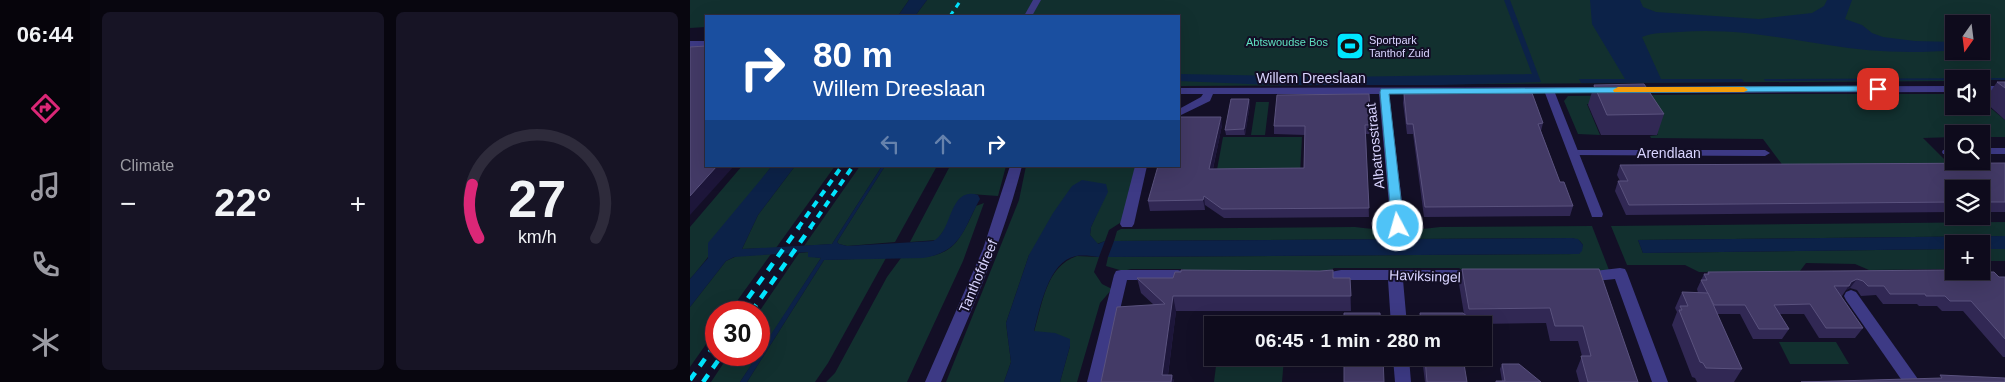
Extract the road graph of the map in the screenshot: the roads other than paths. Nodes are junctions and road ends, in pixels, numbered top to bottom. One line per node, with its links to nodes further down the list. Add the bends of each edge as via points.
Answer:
1 (1037, 0): 2 (street)
2 (1029, 15)
3 (690, 44): 4 (street)
4 (705, 44)
5 (2005, 88): 7 (street)
6 (1945, 89): 9 (street, Willem Dreeslaan)
7 (1990, 89)
8 (1180, 91): 10 (street, Willem Dreeslaan)
9 (1549, 91): 11 (street, Willem Dreeslaan); 15 (street)
10 (1209, 92): 11 (street, Willem Dreeslaan); 12 (street, via 1206,99)
11 (1384, 92): 21 (street, Albatrosstraat)
12 (1180, 112)
13 (1990, 151): 14 (lane)
14 (2005, 151)
15 (1574, 153): 16 (lane, Arendlaan); 19 (street)
16 (1765, 153)
17 (1016, 167): 30 (street, Tanthofdreef, via 997,232)
18 (1141, 167): 20 (street)
19 (1597, 214)
20 (1127, 224)
21 (1398, 226)
22 (1395, 275): 24 (street, Haviksingel); 26 (street, Haviksingel, via 1341,275); 28 (street)
23 (1568, 277): 33 (street, via 1620,273)
24 (1490, 278)
25 (1190, 279): 31 (street, via 1178,275 1121,275)
26 (1320, 279)
27 (1851, 296): 34 (street)
28 (1398, 316)
29 (1402, 366): 32 (street)
30 (933, 382)
31 (1095, 382)
32 (1403, 382)
33 (1660, 382)
34 (1912, 382)

